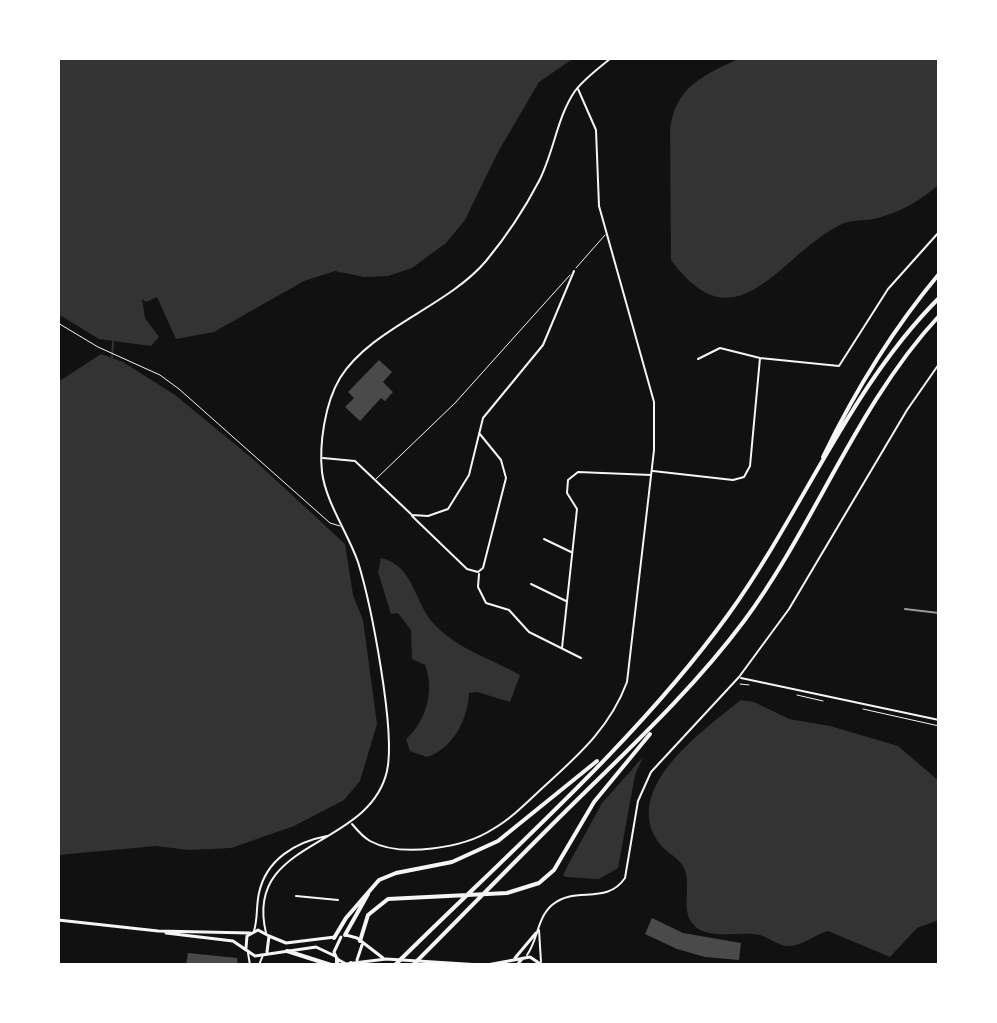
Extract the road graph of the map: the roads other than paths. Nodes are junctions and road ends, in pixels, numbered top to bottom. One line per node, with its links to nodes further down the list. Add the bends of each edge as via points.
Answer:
1 (611, 58): 2 (street)
2 (577, 88): 4 (street, via 596,130); 14 (street, via 539,181 485,262 345,371 329,405)
3 (939, 232): 10 (street, via 888,289 839,366)
4 (605, 235): 5 (lane); 16 (street, via 654,398)
5 (574, 271): 13 (street, via 543,345 483,418); 17 (lane, via 455,403)
6 (939, 274): 15 (highway, via 876,360)
7 (939, 298): 15 (highway, via 882,368)
8 (939, 316): 28 (highway, via 882,394 764,592)
9 (58, 323): 19 (lane, via 160,375 330,523)
10 (760, 358): 11 (street, via 720,348); 16 (street, via 750,466 744,477)
11 (698, 359)
12 (939, 364): 27 (street, via 791,608)
13 (479, 433): 18 (street, via 469,475 453,504 435,515); 22 (street, via 501,460 506,478 486,564)
14 (323, 458): 17 (street, via 355,461); 19 (street, via 324,477)
15 (817, 470): 30 (highway, via 729,613)
16 (651, 473): 21 (street, via 578,472 571,477 567,493 577,509); 31 (street, via 630,669 618,702 595,738 505,821 475,839 443,848 406,848 371,841)
17 (376, 479): 18 (street)
18 (412, 515): 22 (street, via 467,569)
19 (342, 527): 31 (street, via 364,586 380,673 387,769 378,793)
20 (544, 539): 21 (street)
21 (572, 552): 24 (street)
22 (478, 572): 25 (street, via 486,603 509,610 529,632)
23 (531, 584): 24 (street)
24 (567, 601): 25 (street)
25 (562, 648): 26 (street)
26 (581, 658)
27 (739, 677): 29 (street); 38 (street, via 642,787 630,865 621,884 605,895 559,900)
28 (686, 692): 43 (highway, via 603,791 554,870 539,883 508,893 381,902 368,915); 57 (highway)
29 (939, 720)
30 (623, 738): 33 (highway, via 506,837 464,858); 56 (highway)
31 (352, 824): 32 (street)
32 (332, 835): 39 (street, via 293,846 272,868 259,892); 40 (street, via 295,854 277,871 266,900)
33 (384, 879): 41 (highway); 42 (highway, via 367,892)
34 (296, 896): 35 (street)
35 (338, 900)
36 (58, 920): 37 (main road)
37 (158, 931): 39 (main road); 44 (main road, via 233,941)
38 (537, 931): 47 (main road); 48 (street); 53 (street)
39 (252, 932): 40 (main road); 44 (main road)
40 (268, 934): 42 (main road, via 286,943); 46 (main road)
41 (343, 936): 42 (main road); 43 (main road); 50 (main road, via 335,943)
42 (334, 938)
43 (361, 943): 49 (main road); 51 (main road, via 361,954)
44 (247, 950): 46 (main road); 54 (street)
45 (287, 951): 46 (main road); 50 (highway); 50 (main road, via 316,947)
46 (266, 953): 55 (street)
47 (515, 958): 48 (main road); 59 (main road)
48 (524, 958): 53 (main road); 60 (main road)
49 (386, 959): 51 (main road); 52 (main road)
50 (335, 961): 51 (main road)
51 (352, 963)
52 (428, 964): 58 (main road)
53 (541, 964)
54 (250, 965)
55 (259, 965)
56 (395, 965)
57 (413, 965)
58 (481, 965)
59 (487, 965)
60 (517, 965)

